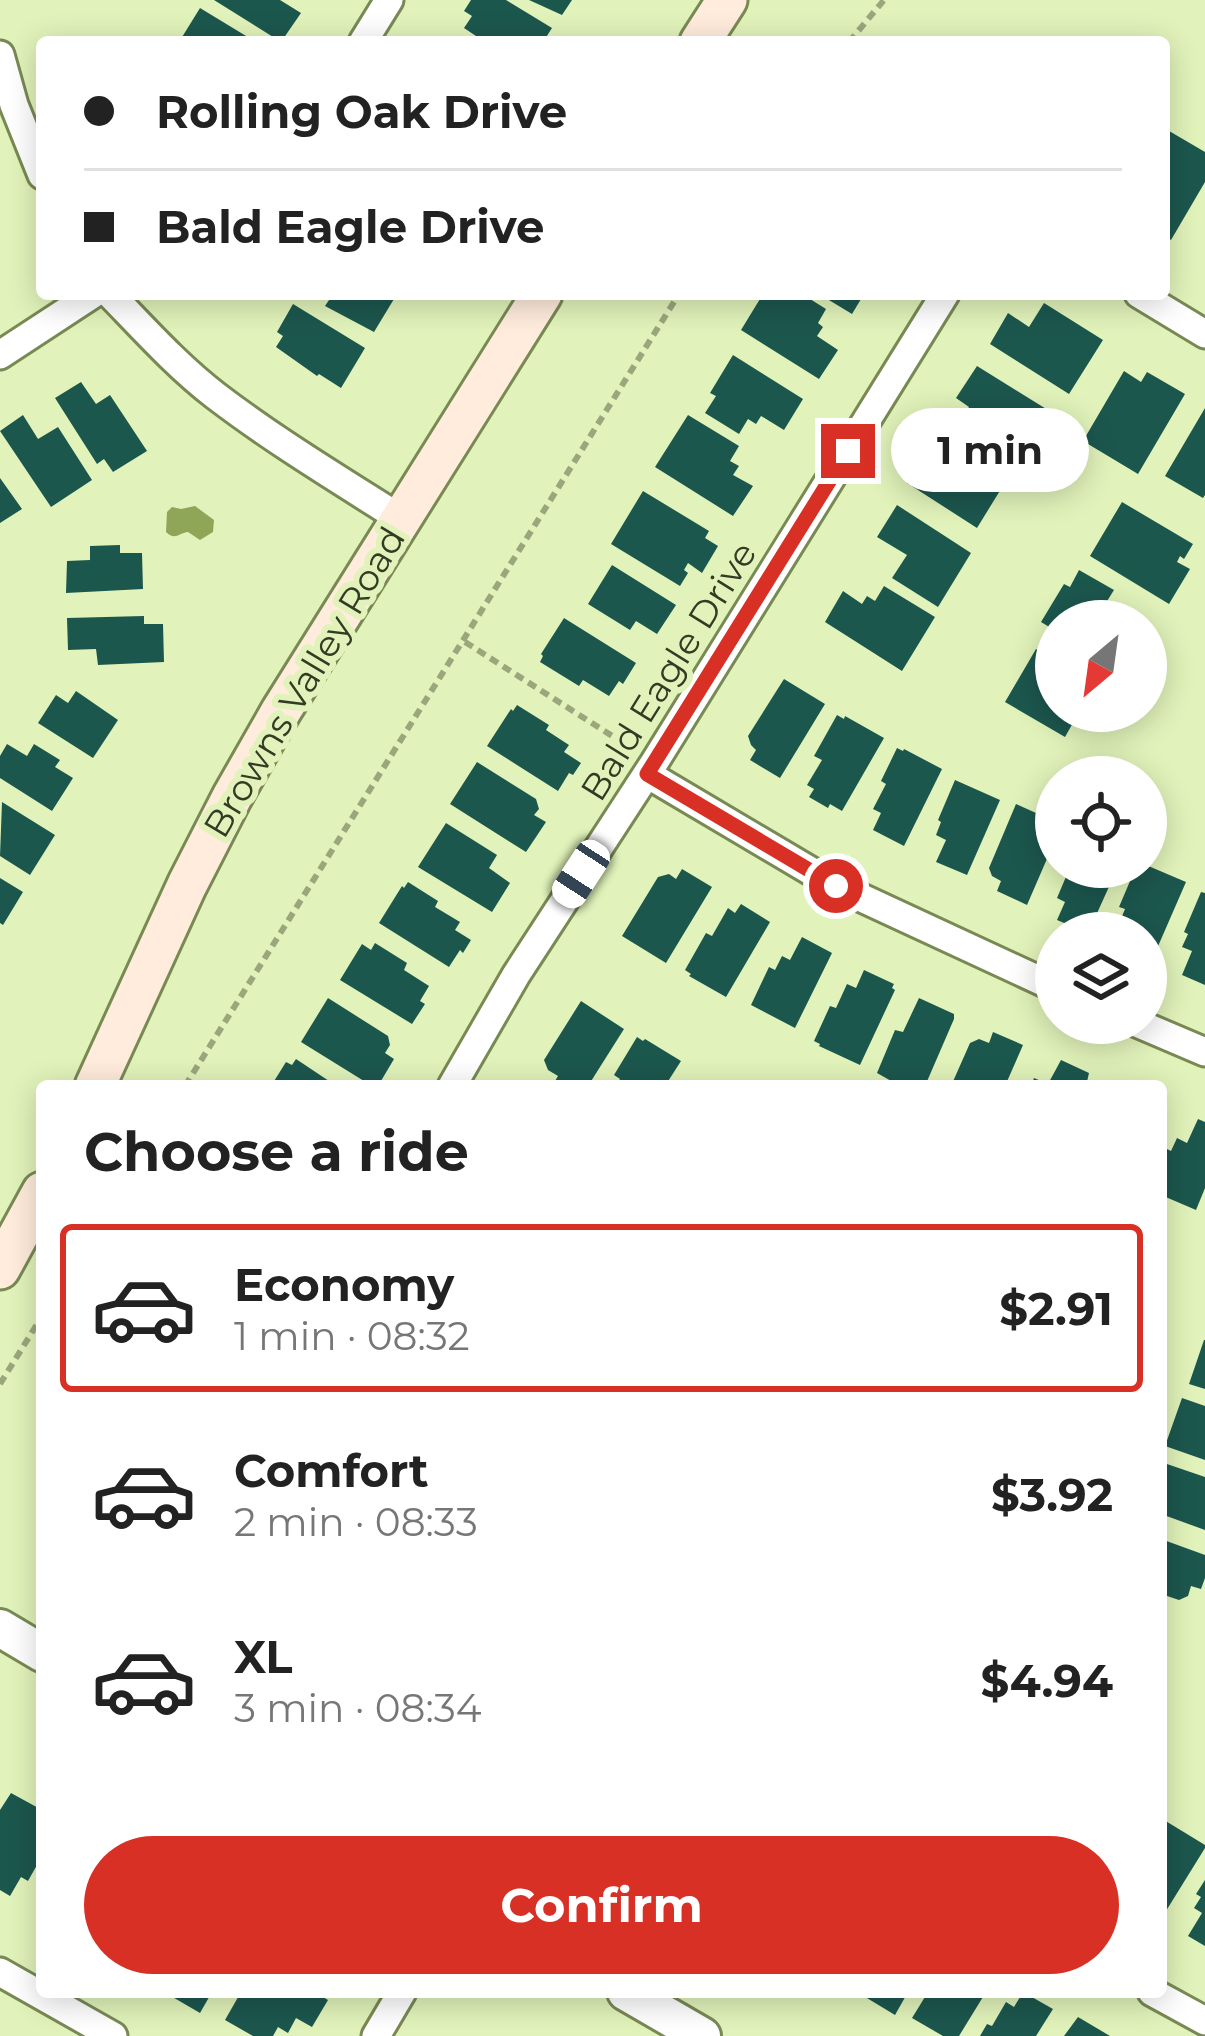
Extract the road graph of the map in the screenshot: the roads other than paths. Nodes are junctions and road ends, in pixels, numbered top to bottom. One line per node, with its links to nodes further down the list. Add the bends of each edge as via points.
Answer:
1 (389, 0): 3 (street)
2 (727, 0): 4 (main road)
3 (367, 36)
4 (704, 36)
5 (0, 55): 6 (street)
6 (36, 160)
7 (84, 300): 13 (street)
8 (116, 300): 14 (street, via 213,393)
9 (538, 300): 14 (main road, Browns Valley Road)
10 (941, 300): 15 (street, Bald Eagle Drive)
11 (1149, 300): 12 (street)
12 (1205, 334)
13 (0, 355)
14 (401, 519): 19 (main road, Browns Valley Road, via 232,797)
15 (650, 769): 16 (street, via 836,886); 20 (street, Bald Eagle Drive)
16 (1035, 978)
17 (1167, 1036): 18 (street)
18 (1205, 1052)
19 (98, 1080)
20 (455, 1080)
21 (36, 1203): 22 (main road)
22 (0, 1269)
23 (0, 1628): 24 (street)
24 (36, 1649)
25 (0, 1972): 26 (street)
26 (36, 1992)
27 (46, 1998): 32 (street)
28 (398, 1998): 33 (street)
29 (636, 1998): 34 (street)
30 (1163, 1998): 31 (street)
31 (1205, 2021)
32 (113, 2036)
33 (376, 2036)
34 (702, 2036)

